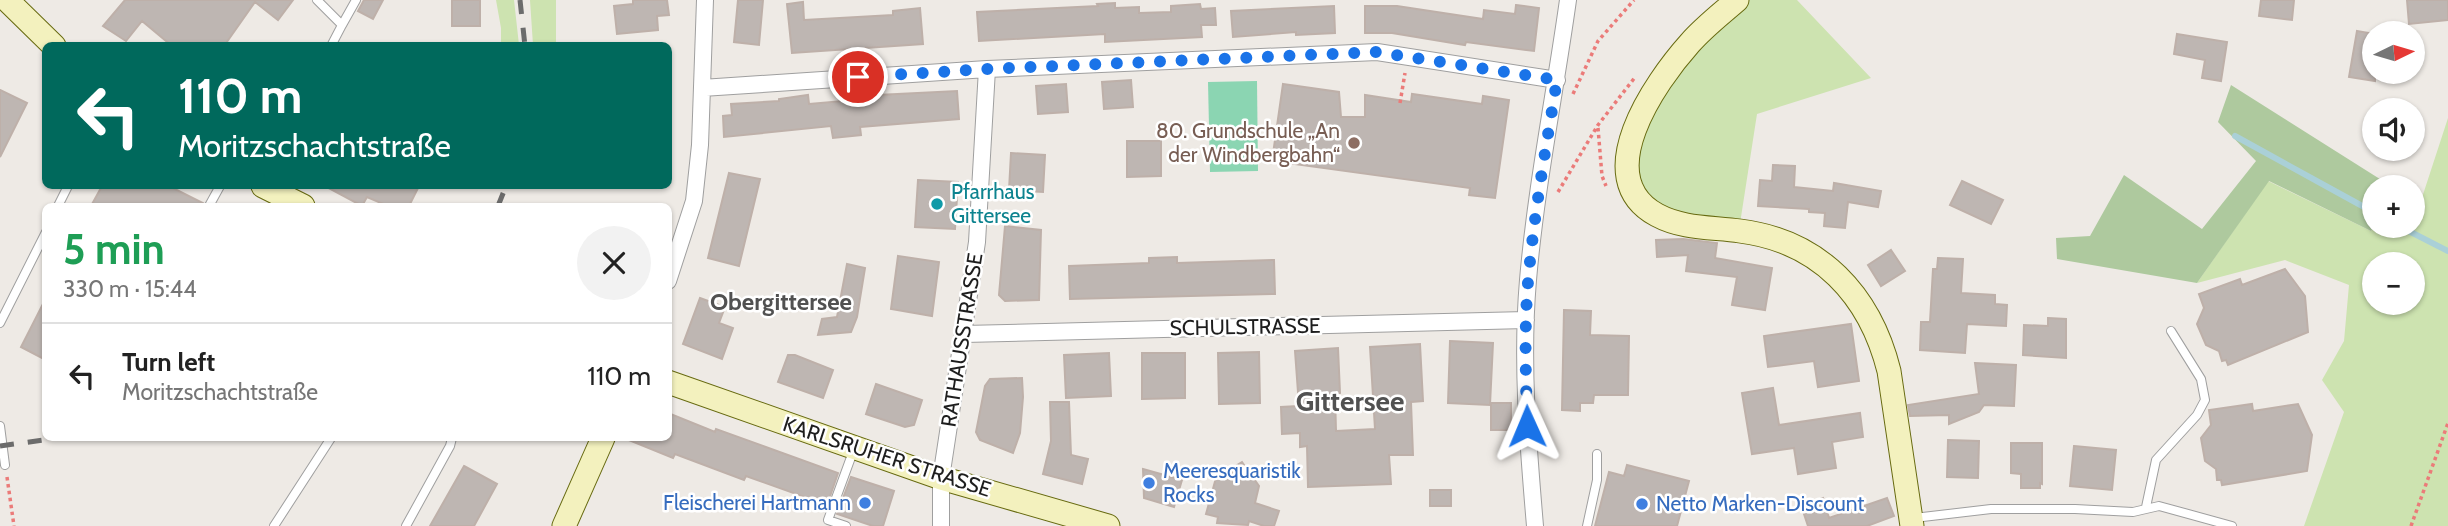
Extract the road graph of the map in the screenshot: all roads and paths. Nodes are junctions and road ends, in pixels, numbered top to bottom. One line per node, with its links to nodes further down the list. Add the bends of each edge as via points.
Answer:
1 (7, 0): 9 (street)
2 (317, 0): 8 (lane)
3 (356, 0): 8 (lane)
4 (705, 0): 15 (street)
5 (1568, 0): 14 (street)
6 (1634, 0): 16 (path, via 1598,41)
7 (1736, 0): 38 (street, via 1689,43 1654,93 1628,149 1625,172 1629,185 1643,207 1672,223 1785,241 1824,264 1846,285 1883,348)
8 (342, 25): 10 (lane)
9 (50, 42)
10 (333, 42)
11 (1407, 57): 12 (street, via 1377,52); 14 (street); 17 (path)
12 (987, 69): 15 (street); 26 (street, RATHAUSSTRASSE, via 978,242)
13 (1638, 73): 19 (path, via 1598,125)
14 (1557, 80): 23 (street, via 1533,234)
15 (702, 88): 22 (street, via 694,201)
16 (1570, 102)
17 (1400, 103)
18 (268, 189): 20 (street)
19 (1553, 200)
20 (297, 203)
21 (42, 240): 24 (lane)
22 (672, 269)
23 (1526, 320): 26 (street, SCHULSTRASSE); 46 (street, via 1527,426)
24 (0, 323)
25 (2171, 331): 37 (lane, via 2200,379 2205,400 2156,460)
26 (964, 334): 36 (street, RATHAUSSTRASSE)
27 (672, 383): 33 (street, KARLSRUHER STRASSE)
28 (2448, 423): 49 (path)
29 (0, 426): 35 (lane)
30 (329, 441): 40 (lane)
31 (451, 441): 41 (lane)
32 (602, 441): 42 (street)
33 (854, 449): 36 (street, KARLSRUHER STRASSE); 43 (lane, via 828,520)
34 (1597, 454): 47 (lane, via 1597,480)
35 (5, 465): 39 (path)
36 (941, 478): 44 (street, RATHAUSSTRASSE); 45 (street, KARLSRUHER STRASSE)
37 (2146, 507): 38 (lane, via 2133,512 1991,509); 48 (lane, via 2159,506)
38 (1911, 522)
39 (14, 526)
40 (274, 526)
41 (406, 526)
42 (564, 526)
43 (846, 526)
44 (942, 526)
45 (1108, 526)
46 (1535, 526)
47 (1587, 526)
48 (2232, 526)
49 (2411, 526)

